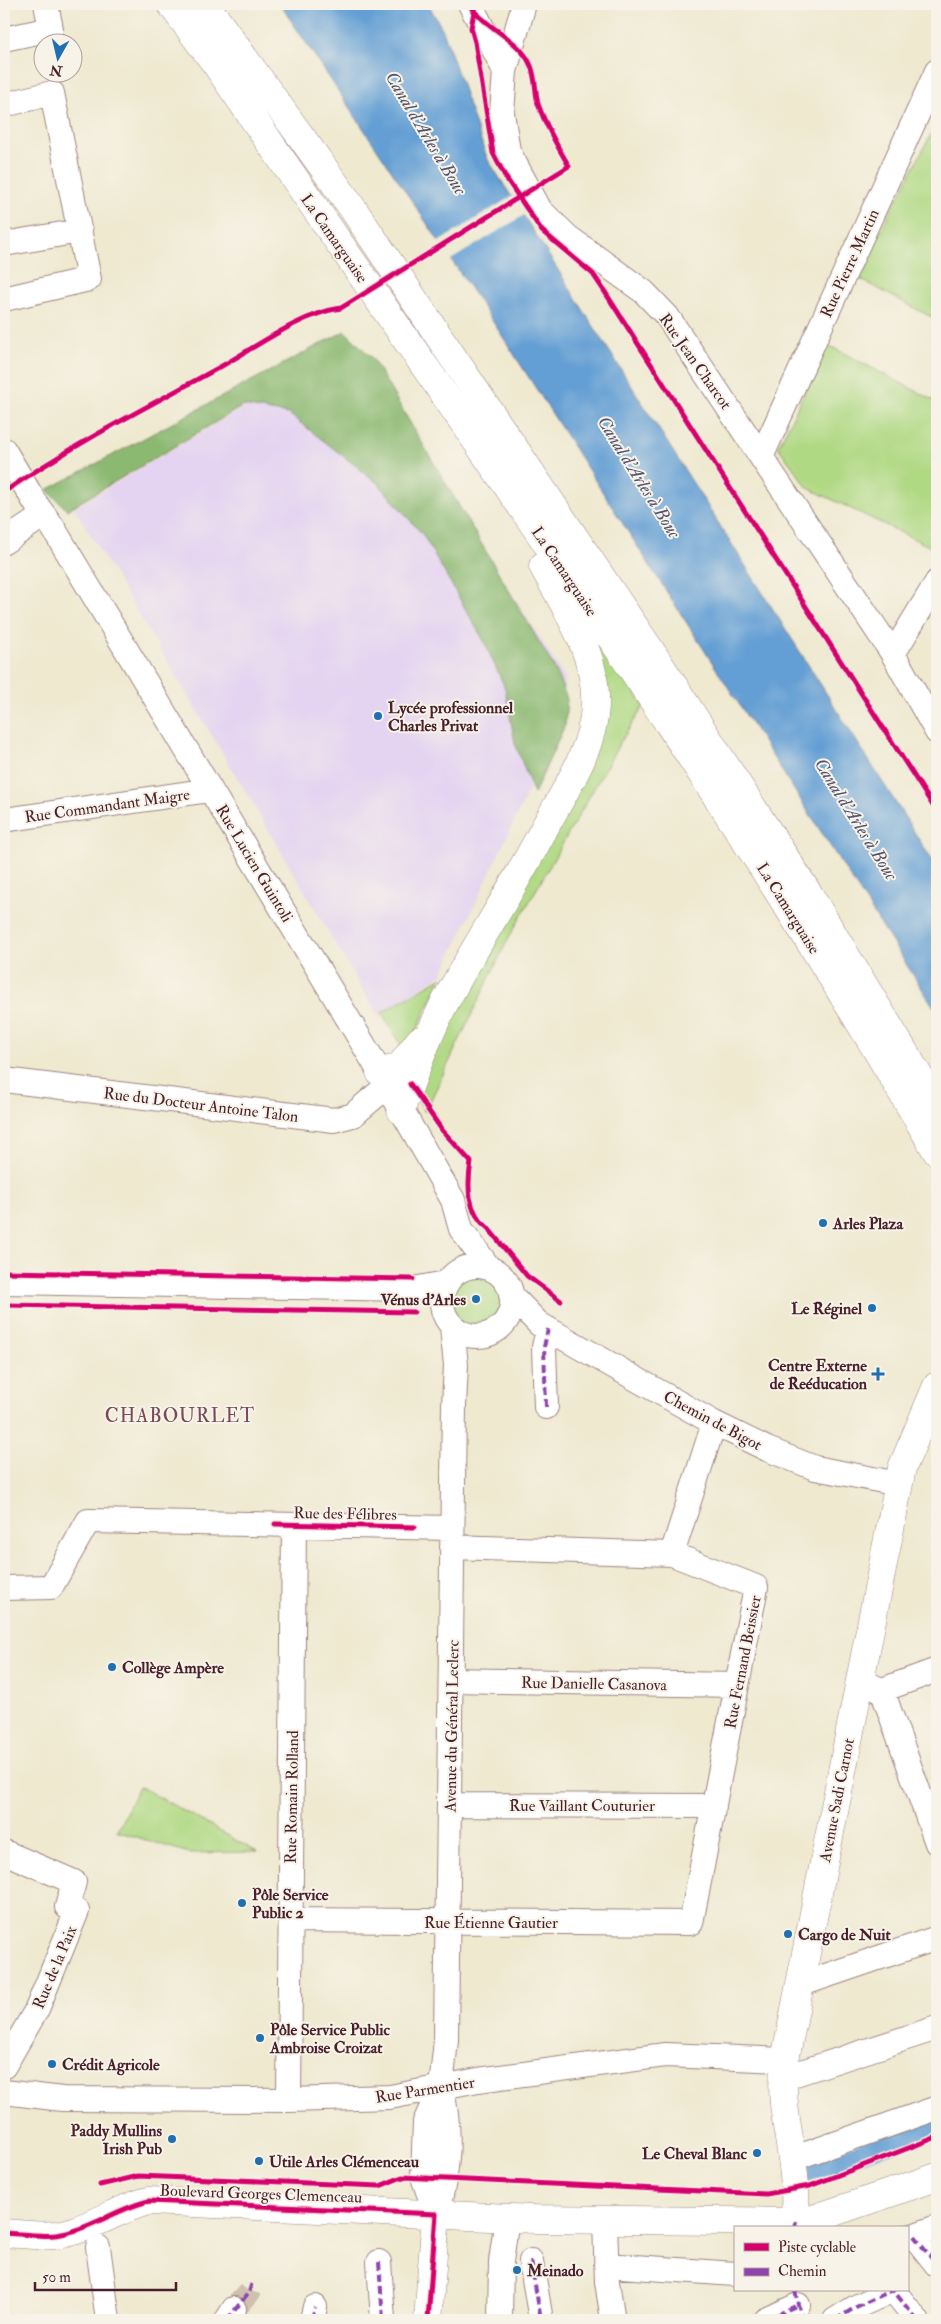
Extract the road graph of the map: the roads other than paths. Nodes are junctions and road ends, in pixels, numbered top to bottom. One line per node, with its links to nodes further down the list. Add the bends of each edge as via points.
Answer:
1 (46, 4): 6 (street, via 51,29)
2 (171, 4): 13 (main road, La Camarguaise)
3 (205, 4): 26 (main road, La Camarguaise, via 349,203 651,650 808,893)
4 (470, 4): 7 (street)
5 (524, 4): 7 (street, Rue Jean Charcot)
6 (4, 39)
7 (505, 71): 14 (street, Rue Jean Charcot, via 502,113 508,151 540,210 568,237 644,292 667,316)
8 (937, 71): 14 (street, Rue Pierre Martin)
9 (4, 105): 10 (street, via 52,94)
10 (80, 231): 11 (street); 12 (street, via 89,279)
11 (4, 244)
12 (4, 299)
13 (408, 342): 23 (main road, via 536,553 582,641 590,667 595,706 588,744 579,763); 28 (main road, La Camarguaise, via 717,795 876,1046)
14 (762, 455): 19 (street, Rue Jean Charcot)
15 (5, 457): 16 (street, Rue Lucien Guintoli)
16 (40, 509): 17 (street); 21 (street, Rue Lucien Guintoli)
17 (4, 542)
18 (937, 582): 19 (street)
19 (893, 654): 20 (street, Rue Jean Charcot)
20 (937, 732)
21 (210, 790): 22 (street, Rue Commandant Maigre); 24 (street, Rue Lucien Guintoli)
22 (4, 820)
23 (442, 1008): 24 (main road, via 406,1060); 27 (main road, via 422,1051)
24 (384, 1079): 25 (street, Rue du Docteur Antoine Talon, via 353,1115 334,1120); 27 (street, Rue Lucien Guintoli)
25 (4, 1080)
26 (937, 1106)
27 (401, 1110): 29 (street, Rue Lucien Guintoli, via 453,1200)
28 (937, 1152)
29 (461, 1229): 30 (street, Rue Lucien Guintoli); 31 (street, Rue Lucien Guintoli)
30 (489, 1268): 31 (street, via 465,1268); 34 (street, via 508,1284)
31 (451, 1278): 33 (street); 35 (street, via 442,1294)
32 (4, 1282): 33 (street)
33 (413, 1289): 35 (street)
34 (511, 1294): 36 (street, via 509,1316); 37 (street, Chemin de Bigot)
35 (455, 1323): 36 (street, via 483,1336); 43 (street, Avenue du Général Leclerc)
36 (503, 1326): 37 (street)
37 (543, 1326): 39 (street); 40 (street, Chemin de Bigot)
38 (936, 1392): 41 (main road, Avenue Sadi Carnot, via 902,1468)
39 (546, 1407)
40 (714, 1423): 41 (street, Chemin de Bigot, via 816,1468); 44 (street)
41 (899, 1484): 49 (main road, Avenue Sadi Carnot)
42 (294, 1525): 43 (street, Rue des Félibres, via 415,1527); 45 (street, Rue des Félibres, via 88,1521 51,1587); 54 (street, Rue Romain Rolland)
43 (452, 1538): 44 (street, Rue Fernand Beissier); 47 (street, Avenue du Général Leclerc)
44 (672, 1554): 48 (street, Rue Fernand Beissier, via 756,1587)
45 (4, 1588)
46 (937, 1670): 49 (street)
47 (451, 1680): 48 (street, Rue Danielle Casanova); 50 (street, Avenue du Général Leclerc)
48 (737, 1685): 51 (street, Rue Fernand Beissier)
49 (871, 1685): 52 (street); 58 (main road, Avenue Sadi Carnot)
50 (450, 1805): 51 (street, Rue Vaillant Couturier); 55 (street, Avenue du Général Leclerc)
51 (714, 1806): 56 (street, Rue Fernand Beissier)
52 (937, 1843)
53 (4, 1852): 60 (street, Rue de la Paix, via 74,1882 67,1907 77,1911 37,2009)
54 (290, 1920): 55 (street, Rue Étienne Gautier); 64 (street, Rue Romain Rolland)
55 (448, 1921): 56 (street, Rue Étienne Gautier); 62 (street, Avenue du Général Leclerc, via 446,2040)
56 (691, 1924)
57 (937, 1938): 58 (street)
58 (799, 1985): 61 (main road, Avenue Sadi Carnot)
59 (937, 2028): 61 (street)
60 (4, 2066)
61 (784, 2069): 62 (street, Rue Parmentier, via 665,2055); 66 (main road, Avenue Sadi Carnot, via 784,2116)
62 (440, 2087): 64 (street, Rue Parmentier, via 390,2097); 68 (street, Avenue du Général Leclerc, via 424,2130 423,2177)
63 (4, 2092): 64 (street, Rue Parmentier, via 62,2099)
64 (289, 2100)
65 (937, 2108): 66 (street, via 806,2154)
66 (792, 2156): 71 (main road, Avenue Sadi Carnot)
67 (937, 2177): 71 (main road, Boulevard Georges Clemenceau)
68 (436, 2214): 69 (main road, Boulevard Georges Clemenceau); 74 (main road, Boulevard Georges Clemenceau, via 149,2201 132,2205); 87 (main road)
69 (507, 2218): 70 (main road, Boulevard Georges Clemenceau); 88 (street, via 501,2262)
70 (605, 2221): 71 (main road, Boulevard Georges Clemenceau); 78 (street)
71 (795, 2224)
72 (937, 2228): 75 (street)
73 (4, 2234): 74 (main road, Boulevard Georges Clemenceau, via 50,2236 71,2232)
74 (94, 2236): 85 (street)
75 (911, 2237): 79 (street)
76 (531, 2261): 89 (street)
77 (380, 2262): 86 (street)
78 (606, 2265): 80 (street); 90 (street)
79 (937, 2265)
80 (734, 2274)
81 (889, 2292): 92 (street)
82 (894, 2292): 84 (street)
83 (799, 2305): 91 (street)
84 (913, 2319)
85 (108, 2320)
86 (382, 2320)
87 (428, 2320)
88 (500, 2320)
89 (541, 2320)
90 (613, 2320)
91 (766, 2320)
92 (835, 2320)

